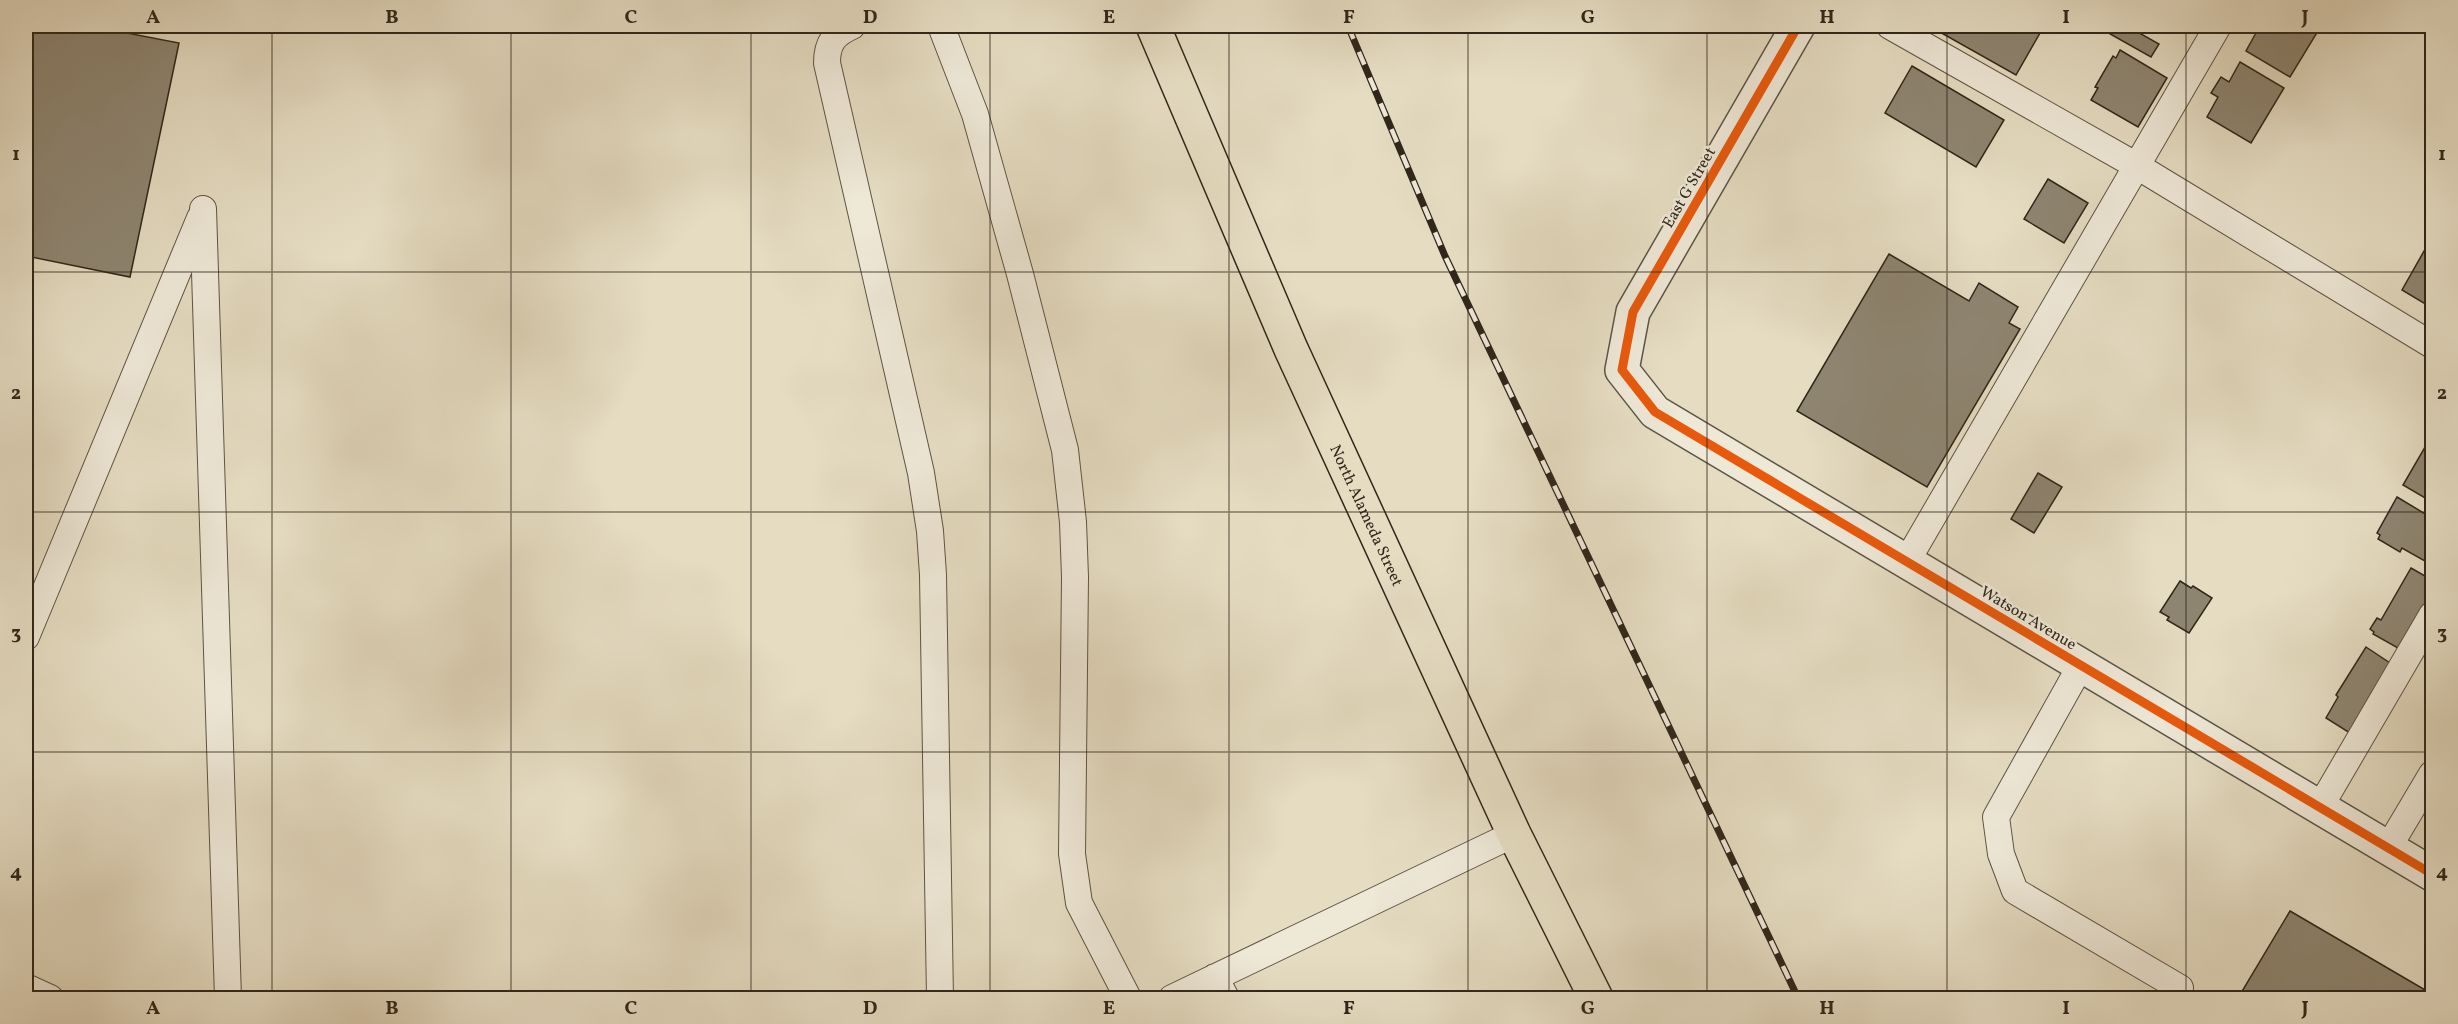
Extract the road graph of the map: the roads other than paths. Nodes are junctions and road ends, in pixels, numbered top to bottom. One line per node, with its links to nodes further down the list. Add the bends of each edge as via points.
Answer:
1 (852, 26): 23 (lane, via 838,33 827,48 827,63 921,472 930,531)
2 (941, 26): 24 (lane, via 975,114 1065,450 1075,577 1072,854 1078,903)
3 (1153, 26): 16 (main road, North Alameda Street, via 1291,349)
4 (1798, 26): 9 (street, East G Street, via 1633,312)
5 (1890, 26): 7 (lane)
6 (2218, 26): 7 (lane)
7 (2137, 166): 8 (lane); 10 (lane)
8 (2433, 345)
9 (1622, 370): 10 (street, Watson Avenue, via 1655,412)
10 (1907, 561): 13 (street, Watson Avenue)
11 (2433, 615): 15 (lane)
12 (26, 638): 22 (lane, via 203,209)
13 (2081, 665): 15 (street, Watson Avenue); 27 (lane, via 1996,817 2001,854 2015,891 2180,988)
14 (2433, 774): 17 (lane)
15 (2320, 807): 17 (street, Watson Avenue)
16 (1514, 834): 20 (lane); 26 (main road, North Alameda Street)
17 (2388, 848): 18 (street, Watson Avenue)
18 (2433, 874)
19 (26, 987): 21 (lane)
20 (1220, 988): 25 (lane)
21 (50, 999)
22 (228, 999)
23 (939, 999)
24 (1128, 999)
25 (1172, 999)
26 (1596, 999)
27 (2174, 999)

